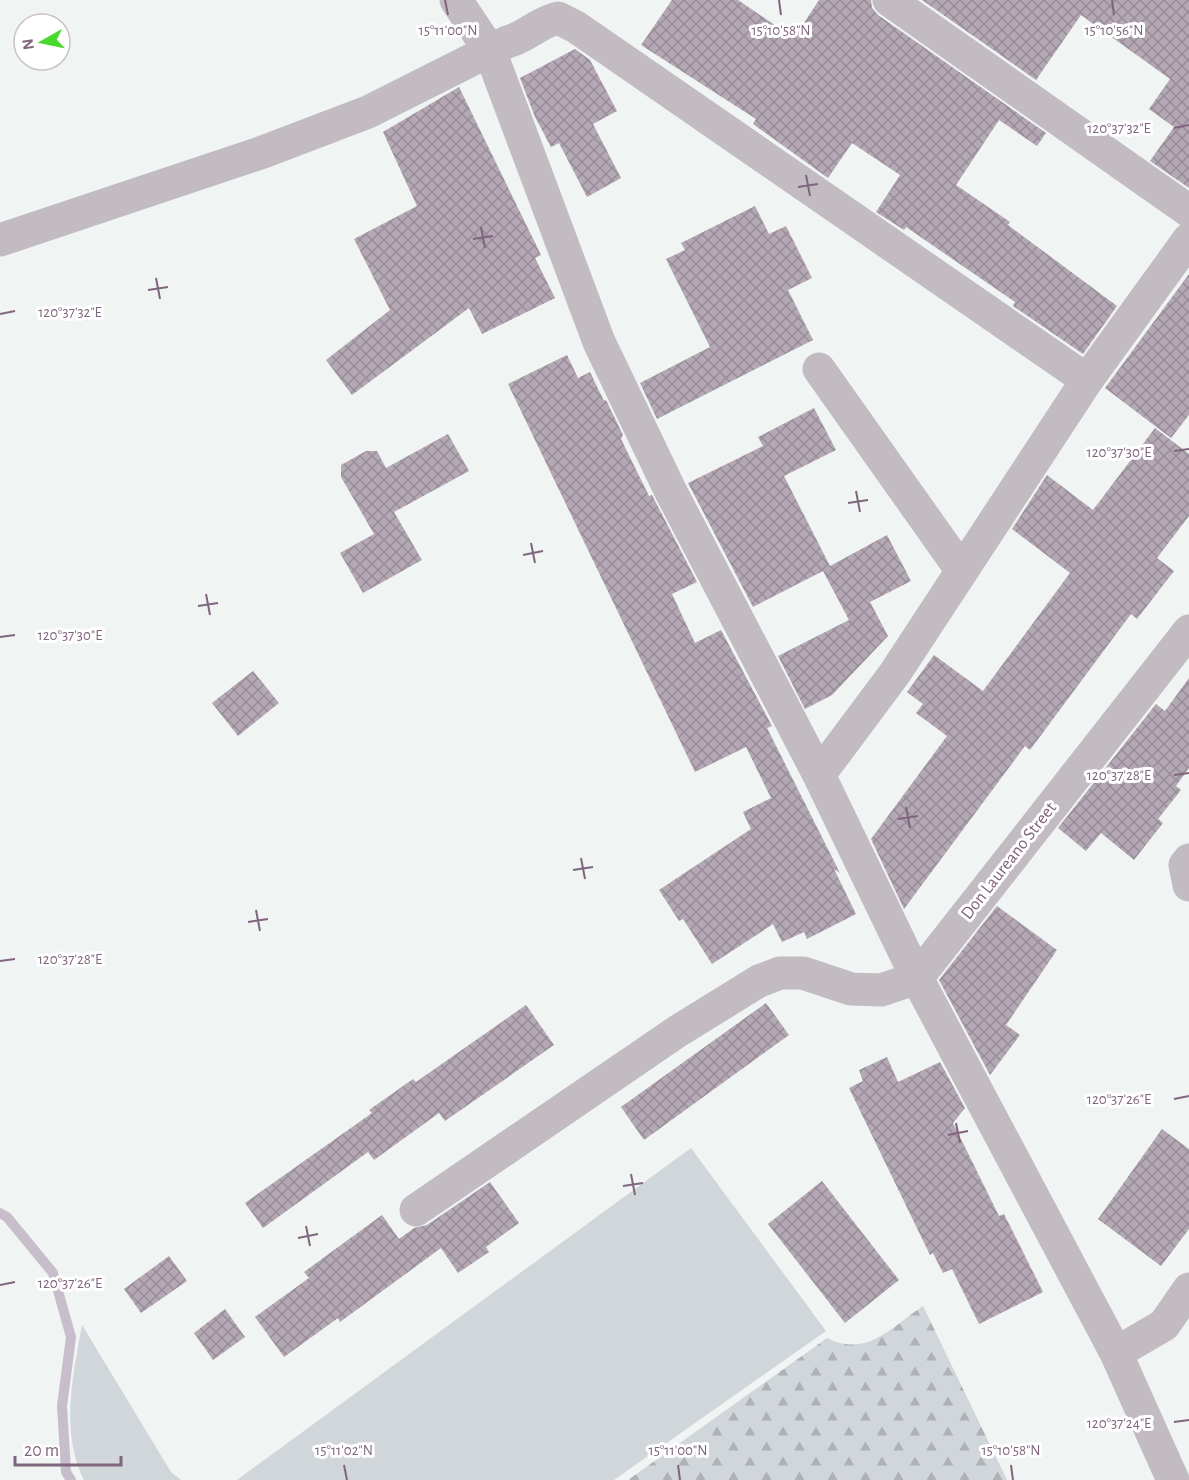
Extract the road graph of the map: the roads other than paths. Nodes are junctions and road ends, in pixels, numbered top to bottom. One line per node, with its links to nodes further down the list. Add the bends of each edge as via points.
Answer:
1 (456, 0): 3 (street)
2 (889, 0): 4 (street)
3 (490, 51): 6 (street, via 368,112 263,152); 8 (street, via 518,39 543,21 558,18 576,27); 11 (street, via 599,342 670,490)
4 (1189, 211)
5 (1189, 239): 8 (street)
6 (0, 240)
7 (819, 369): 9 (street)
8 (1087, 380): 9 (street)
9 (962, 571): 11 (street, via 895,673)
10 (1189, 631): 14 (street, Don Laureano Street)
11 (819, 775): 14 (street)
12 (1189, 860): 13 (street, via 1185,864)
13 (1189, 885)
14 (917, 978): 15 (street, via 881,990 850,988 803,973 780,973 759,981 678,1031); 17 (street)
15 (416, 1210)
16 (1189, 1289): 17 (street, via 1164,1325)
17 (1116, 1353): 18 (street)
18 (1173, 1480)

